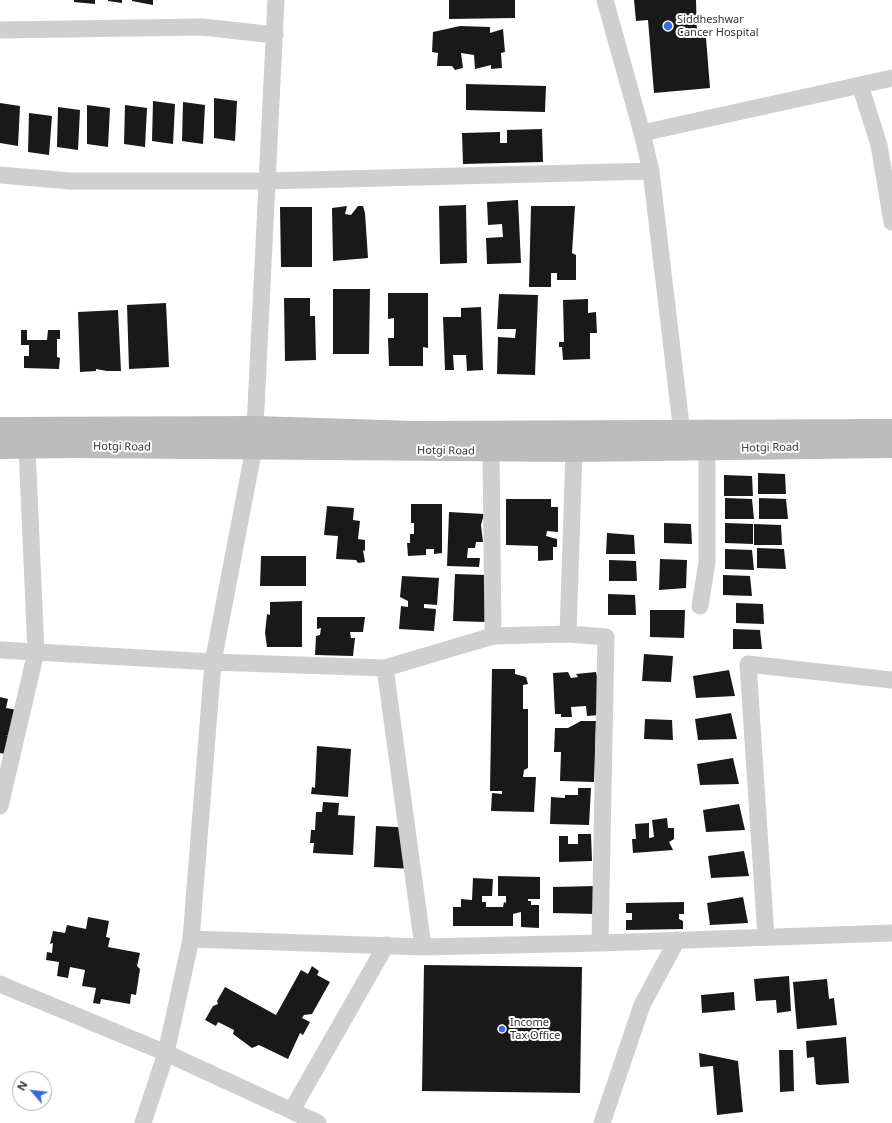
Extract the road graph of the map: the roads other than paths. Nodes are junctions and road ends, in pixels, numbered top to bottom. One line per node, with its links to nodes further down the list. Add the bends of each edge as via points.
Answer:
1 (276, 0): 4 (street)
2 (605, 0): 7 (street)
3 (0, 30): 4 (street, via 202,26)
4 (275, 36): 10 (street)
5 (892, 78): 6 (street)
6 (860, 85): 7 (street); 11 (street, via 879,145)
7 (642, 133): 8 (street)
8 (651, 171): 10 (street); 15 (street)
9 (0, 176): 10 (street, via 70,181)
10 (267, 181): 14 (street)
11 (892, 222)
12 (0, 428): 14 (main road, Hotgi Road)
13 (892, 430): 15 (main road, Hotgi Road)
14 (255, 438): 15 (main road, Hotgi Road, via 415,432); 18 (main road, Hotgi Road); 20 (main road, Hotgi Road); 27 (street)
15 (683, 441): 19 (main road, Hotgi Road); 21 (main road, Hotgi Road)
16 (892, 447): 19 (main road, Hotgi Road)
17 (0, 448): 18 (main road, Hotgi Road)
18 (27, 448): 26 (street)
19 (707, 449): 22 (street, via 707,562)
20 (491, 451): 21 (main road, Hotgi Road); 24 (street)
21 (574, 452): 23 (street)
22 (700, 606)
23 (568, 634): 24 (street); 35 (street, via 606,637)
24 (493, 636): 28 (street)
25 (0, 650): 26 (street)
26 (36, 652): 27 (street); 30 (street)
27 (213, 662): 28 (street); 33 (street)
28 (385, 668): 37 (street)
29 (892, 680): 31 (street, via 748,664)
30 (0, 806)
31 (766, 937): 32 (street); 34 (street)
32 (891, 937)
33 (190, 939): 36 (street); 39 (street)
34 (677, 940): 35 (street); 43 (street, via 642,1004)
35 (600, 943): 37 (street)
36 (386, 945): 37 (street); 40 (street)
37 (423, 947)
38 (0, 984): 39 (street)
39 (166, 1053): 40 (street); 41 (street)
40 (292, 1110): 42 (street)
41 (143, 1123)
42 (318, 1123)
43 (602, 1123)

